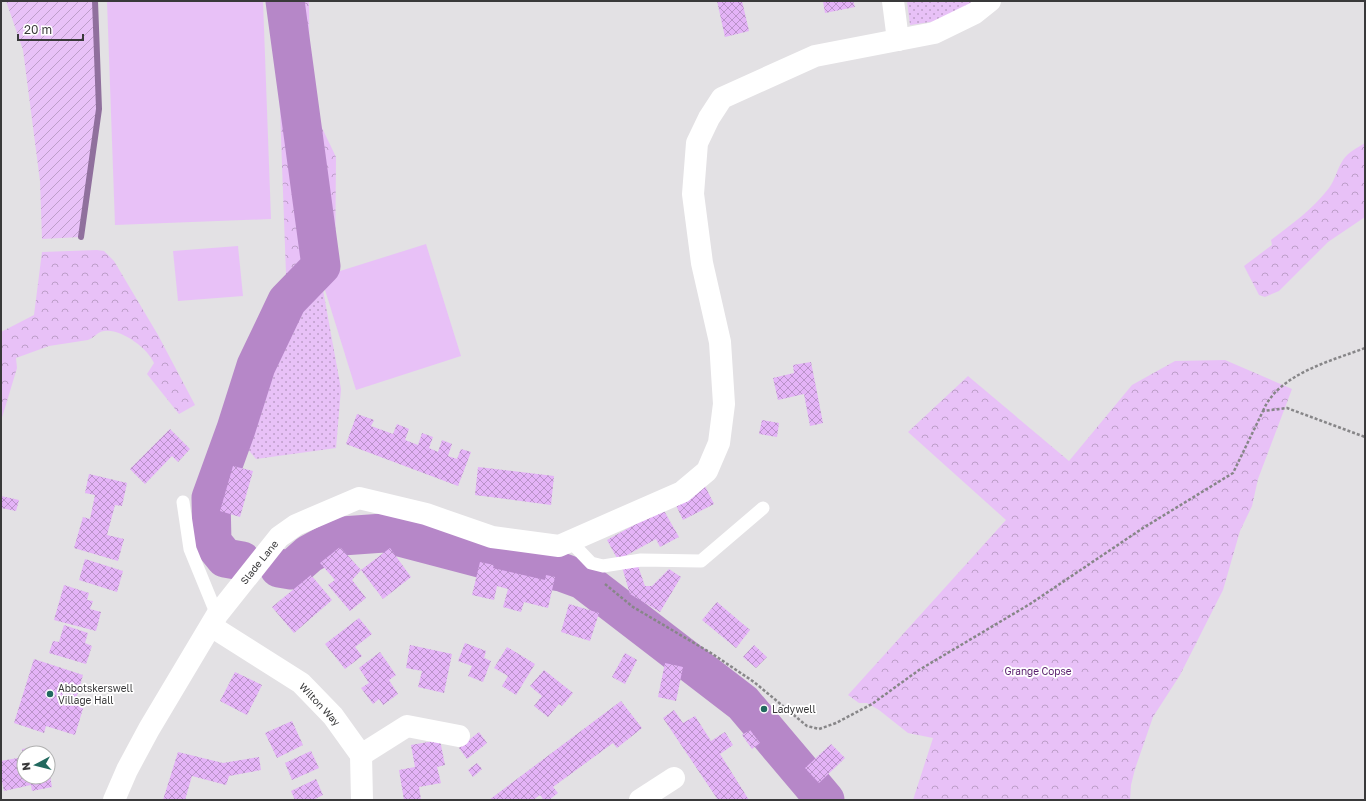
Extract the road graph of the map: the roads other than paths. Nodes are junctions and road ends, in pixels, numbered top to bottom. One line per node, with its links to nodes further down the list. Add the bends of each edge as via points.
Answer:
1 (893, 1): 3 (street)
2 (990, 1): 3 (street, via 975,12 934,33)
3 (898, 40): 6 (street, via 815,56 722,98 697,143 693,194 702,263 720,342 724,404 719,443 707,471 682,492)
4 (183, 502): 7 (lane, via 190,549)
5 (762, 508): 6 (lane, via 701,561 641,560 603,566 591,563)
6 (564, 543): 7 (street, Slade Lane, via 492,537 426,514 358,498 296,525 279,537)
7 (214, 620): 9 (street, Wilton Way, via 301,683 333,716); 11 (street, Slade Lane, via 149,729)
8 (459, 736): 9 (street, via 407,726)
9 (361, 755): 12 (street)
10 (674, 778): 13 (street)
11 (114, 800)
12 (362, 800)
13 (640, 800)

